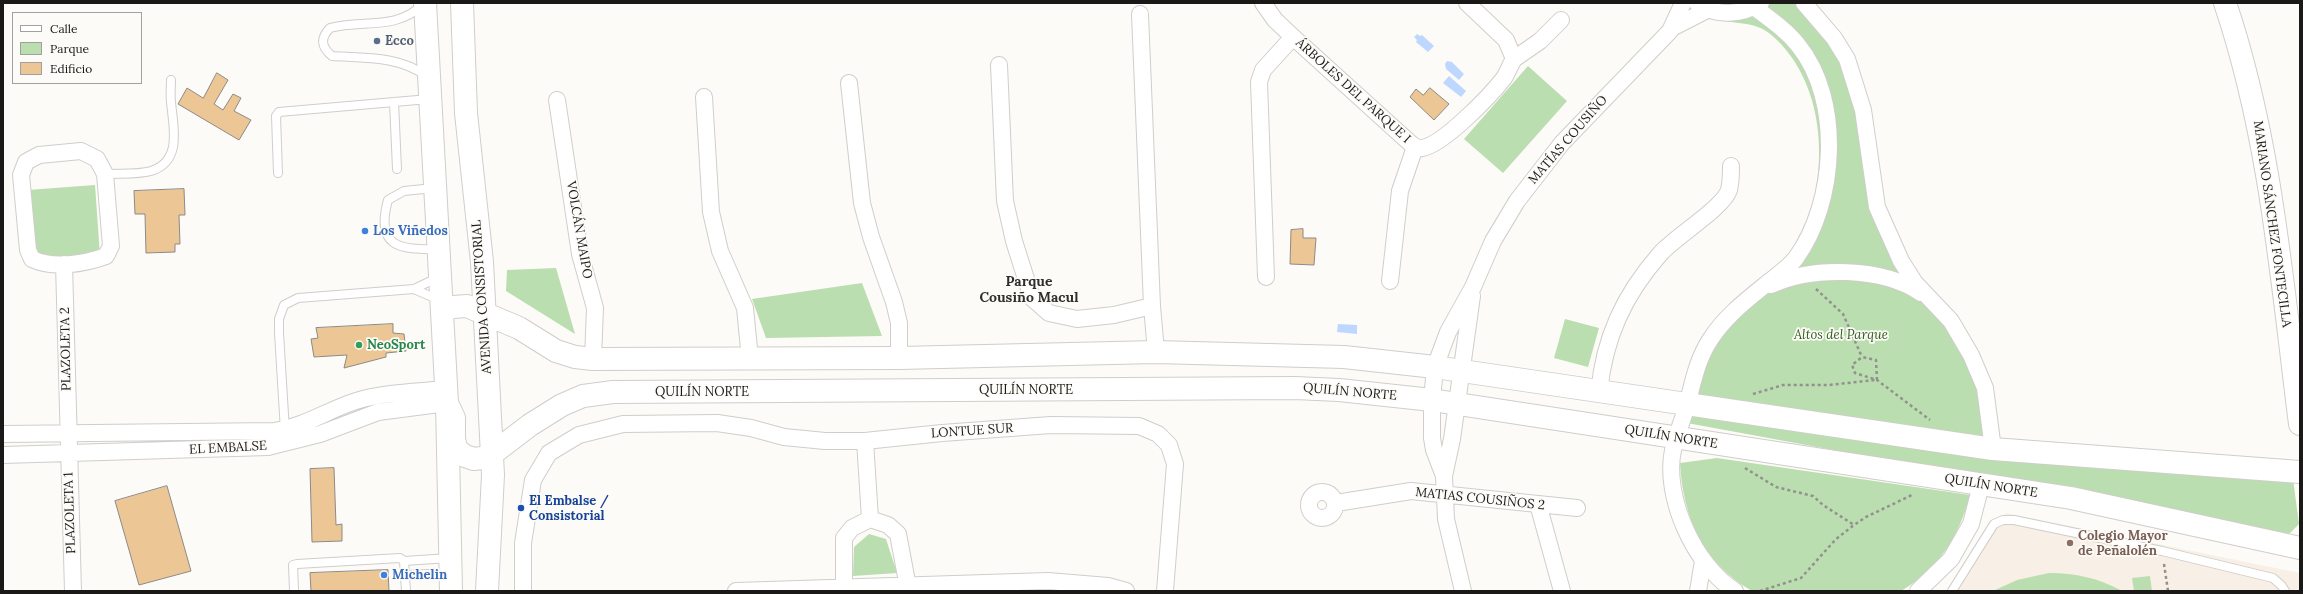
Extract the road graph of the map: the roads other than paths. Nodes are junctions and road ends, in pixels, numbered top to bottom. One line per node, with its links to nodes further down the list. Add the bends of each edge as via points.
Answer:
1 (424, 3): 16 (street); 16 (lane, via 400,20 330,28 324,34 322,42 325,51 332,56 402,62)
2 (462, 3): 40 (street, AVENIDA CONSISTORIAL, via 466,113 482,262)
3 (1264, 3): 13 (street, ÁRBOLES DEL PARQUE I, via 1275,20)
4 (1467, 3): 14 (street, via 1506,40)
5 (1683, 3): 12 (street, MATÍAS COUSIÑO)
6 (1804, 3): 39 (street, via 1848,59 1863,110 1877,207 1901,261 1915,283)
7 (2225, 3): 52 (street, MARIANO SÁNCHEZ FONTECILLA, via 2242,57 2262,145 2276,230)
8 (1758, 5): 9 (street, via 1740,12 1724,13); 36 (street, via 1788,34 1803,53 1822,90 1829,136 1826,183 1814,226 1795,259)
9 (1703, 6): 12 (street, MATÍAS COUSIÑO)
10 (1140, 14): 38 (street)
11 (1561, 20): 14 (street, via 1540,41)
12 (1672, 28): 34 (street, MATÍAS COUSIÑO, via 1562,143 1530,183 1493,241)
13 (1293, 37): 23 (street, ÁRBOLES DEL PARQUE I); 32 (street, via 1263,70 1259,82)
14 (1514, 59): 23 (street, ÁRBOLES DEL PARQUE I, via 1504,78 1462,122 1422,148)
15 (999, 65): 38 (street, via 1005,201 1014,242 1032,298 1049,314 1077,319 1114,315)
16 (428, 77): 20 (street)
17 (171, 80): 27 (lane, via 170,100 175,141 171,155 163,164 151,171)
18 (849, 83): 43 (street, via 862,203 894,302 899,323)
19 (704, 97): 44 (street, via 711,212 720,250 745,308)
20 (429, 99): 22 (lane); 28 (street)
21 (558, 100): 42 (street, VOLCÁN MAIPO, via 580,254 595,308)
22 (394, 102): 25 (lane); 26 (lane, via 279,112 276,116)
23 (1415, 147): 33 (street, via 1400,190)
24 (1731, 166): 47 (street, via 1731,181 1726,196 1661,253 1629,297 1607,344)
25 (397, 169)
26 (278, 173)
27 (105, 174): 30 (street, via 111,246 106,256); 30 (street, via 97,159 81,151 39,155 26,162 22,174 28,250 32,260 42,264)
28 (434, 188): 29 (street); 29 (lane, via 404,191 388,200 384,215 386,232 392,242 412,250)
29 (438, 249): 31 (street)
30 (64, 264): 54 (street, PLAZOLETA 2)
31 (440, 276): 35 (lane); 37 (street)
32 (1266, 277)
33 (1390, 281)
34 (1473, 286): 45 (street, MATÍAS COUSIÑO, via 1448,332); 46 (street, MATÍAS COUSIÑO)
35 (414, 289): 37 (lane); 55 (lane, via 298,298 284,305 279,319 279,334)
36 (1756, 292): 39 (street, via 1782,280 1802,276 1838,273 1883,276 1919,292); 51 (street, via 1729,315 1710,340 1700,357)
37 (442, 306): 40 (street, via 460,305); 48 (street)
38 (1152, 306): 41 (street)
39 (1939, 308): 58 (street, via 1962,338 1980,374 1989,406)
40 (484, 313): 42 (street, via 518,328 556,351 575,357); 61 (street, AVENIDA CONSISTORIAL)
41 (1156, 352): 43 (street); 45 (street, via 1344,357)
42 (593, 358): 44 (street)
43 (899, 358): 44 (street)
44 (750, 359)
45 (1435, 367): 46 (street); 49 (street, MATÍAS COUSIÑO)
46 (1462, 372): 47 (street); 50 (street, MATÍAS COUSIÑO)
47 (1599, 393): 51 (street)
48 (447, 396): 55 (street, EL EMBALSE, via 366,398 300,425); 61 (street, QUILÍN NORTE, via 454,418 454,440 457,450 474,459); 73 (street)
49 (1432, 400): 50 (street, QUILÍN NORTE); 61 (street, QUILÍN NORTE, via 1295,388 613,392 583,396 562,405); 63 (street, MATÍAS COUSIÑO, via 1432,438)
50 (1456, 404): 56 (street, QUILÍN NORTE); 63 (street, MATÍAS COUSIÑO)
51 (1687, 404): 56 (street); 58 (street)
52 (2300, 424)
53 (3, 434): 54 (street, EL EMBALSE)
54 (68, 434): 55 (street, EL EMBALSE, via 261,432); 60 (street, PLAZOLETA 1)
55 (285, 437): 60 (street, EL EMBALSE, via 244,449)
56 (1677, 438): 64 (street, QUILÍN NORTE); 72 (street, via 1672,463 1673,489 1689,539)
57 (865, 441): 69 (street); 82 (street, LONTUE SUR, via 784,437 751,428 717,423 623,424 579,435 549,452 533,480 523,543); 85 (street, LONTUE SUR, via 1051,425 1139,426 1158,434 1169,444 1175,464)
58 (1993, 449): 62 (street)
59 (3, 454): 60 (street, EL EMBALSE)
60 (68, 454): 78 (street, PLAZOLETA 1)
61 (492, 454): 81 (street, AVENIDA CONSISTORIAL, via 493,495)
62 (2300, 472)
63 (1444, 476): 65 (street, MATÍAS COUSIÑO)
64 (1981, 485): 70 (street, QUILÍN NORTE, via 2071,498); 90 (street, via 1971,524 1951,559)
65 (1446, 495): 66 (street, MATIAS COUSIÑOS 2, via 1411,491); 67 (street, MATIAS COUSIÑOS 2); 86 (street, MATÍAS COUSIÑO, via 1446,519)
66 (1336, 503)
67 (1538, 504): 68 (street, MATIAS COUSIÑOS 2); 87 (street)
68 (1577, 508)
69 (870, 519): 75 (street, via 888,525 898,534); 76 (street, via 852,528 844,538)
70 (2300, 548)
71 (404, 561): 73 (lane); 74 (lane); 79 (lane, via 400,558 293,565)
72 (1703, 561): 88 (street); 89 (street)
73 (451, 574): 74 (lane)
74 (406, 575): 80 (lane)
75 (908, 587): 77 (street); 84 (street, via 1048,581 1108,586)
76 (844, 589): 77 (street); 83 (street)
77 (870, 589)
78 (73, 591)
79 (294, 591)
80 (406, 591)
81 (487, 591)
82 (522, 591)
83 (736, 591)
84 (1126, 591)
85 (1165, 591)
86 (1463, 591)
87 (1562, 591)
88 (1698, 591)
89 (1735, 591)
90 (1918, 591)
91 (1952, 591): 92 (lane, via 1994,524 2003,520 2014,520 2162,551 2273,578)
92 (2285, 591)

